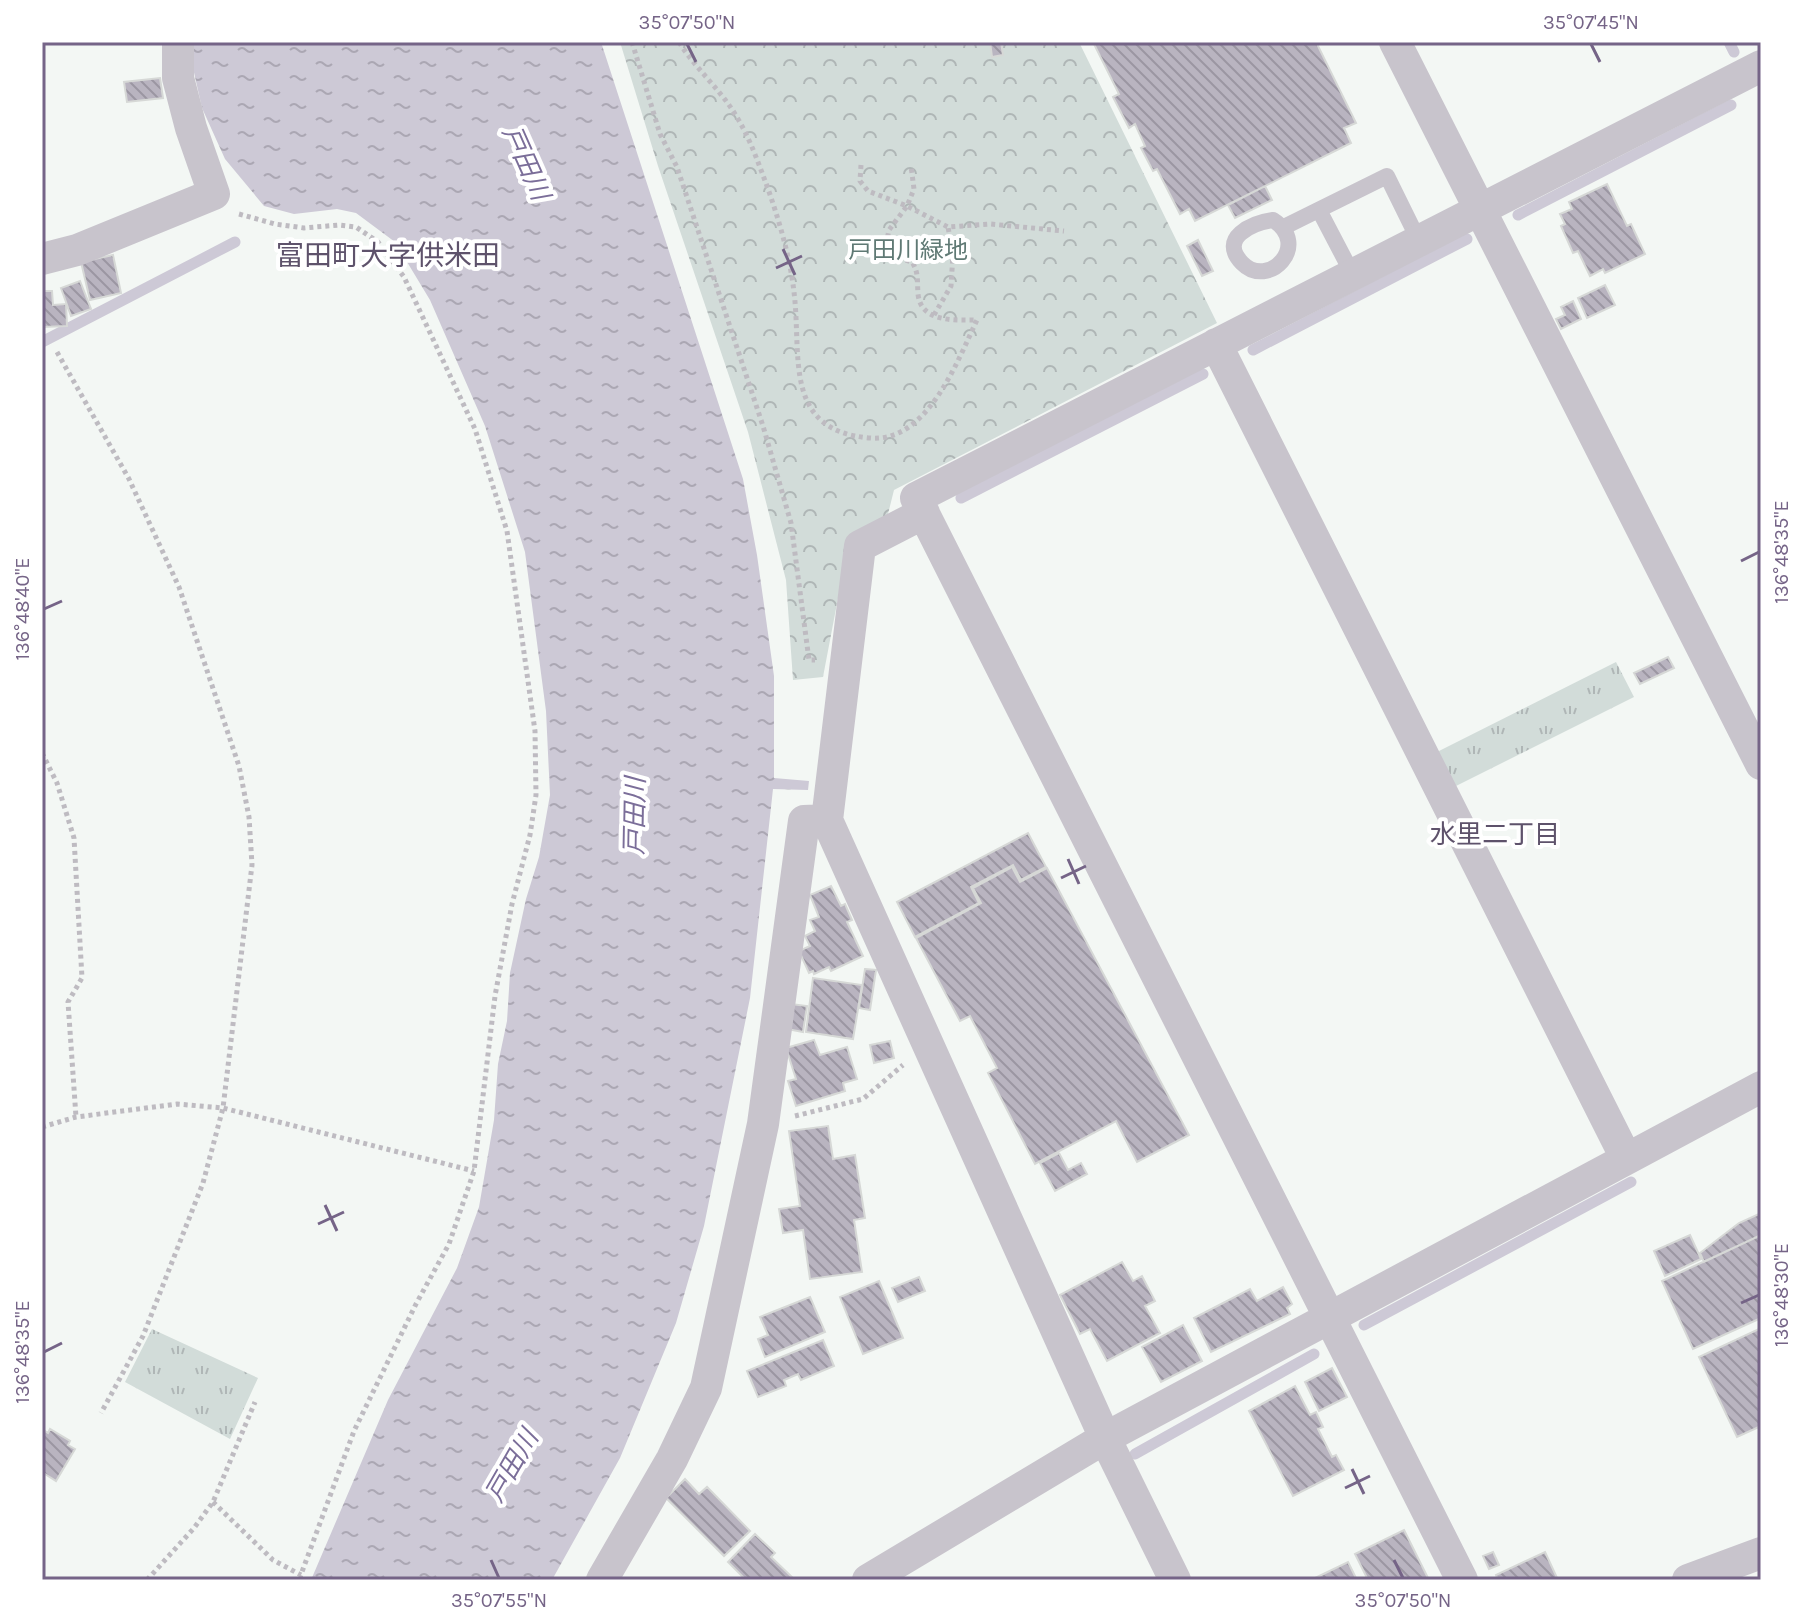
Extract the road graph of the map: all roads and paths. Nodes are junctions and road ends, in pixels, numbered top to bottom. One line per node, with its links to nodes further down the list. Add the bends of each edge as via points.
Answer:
1 (178, 42): 8 (street, via 178,78)
2 (632, 42): 22 (path, via 791,523 809,660)
3 (679, 42): 18 (path, via 735,112 768,189 794,291 802,391 813,413 831,430 856,437 882,439 908,427 951,376 977,320)
4 (1395, 42): 11 (street)
5 (1761, 66): 11 (street)
6 (861, 165): 9 (path, via 860,181 868,191)
7 (911, 166): 9 (path, via 914,189)
8 (214, 194): 16 (street); 33 (path, via 242,216 304,228 356,227 378,242 404,277 455,381 507,531 535,731 536,795 495,996)
9 (907, 206): 12 (path); 18 (path, via 889,230 885,249 912,262 918,271 918,297 923,309)
10 (1319, 210): 13 (lane); 15 (lane, via 1387,176); 17 (lane)
11 (1480, 210): 15 (street); 24 (street)
12 (948, 227): 14 (path, via 990,224); 18 (path, via 951,286)
13 (1284, 227)
14 (1064, 231)
15 (1419, 241): 17 (street)
16 (42, 259)
17 (1353, 275): 19 (street)
18 (934, 315)
19 (1216, 344): 21 (street, via 916,498); 32 (street)
20 (57, 352): 28 (path, via 129,479 179,587 239,766 252,865)
21 (924, 513): 22 (street, via 860,546); 34 (street)
22 (847, 658): 25 (street)
23 (42, 753): 29 (path, via 74,838 82,978 68,1002)
24 (1761, 764)
25 (827, 820): 26 (street); 30 (street, via 804,821)
26 (927, 1044): 30 (path, via 863,1099); 37 (street)
27 (1761, 1087): 32 (street)
28 (223, 1108): 29 (path, via 177,1104); 33 (path); 36 (path, via 203,1183 143,1336)
29 (76, 1117): 31 (path)
30 (763, 1124): 41 (street, via 706,1388)
31 (42, 1127)
32 (1626, 1158): 34 (street)
33 (474, 1171): 40 (path, via 449,1244 354,1431)
34 (1329, 1316): 37 (street); 45 (street)
35 (255, 1402): 38 (path)
36 (101, 1413)
37 (1105, 1438): 43 (street); 44 (street)
38 (213, 1502): 40 (path, via 273,1560); 42 (path)
39 (1761, 1553): 46 (street)
40 (300, 1577)
41 (605, 1579)
42 (147, 1580)
43 (868, 1580)
44 (1175, 1580)
45 (1462, 1580)
46 (1688, 1580)

